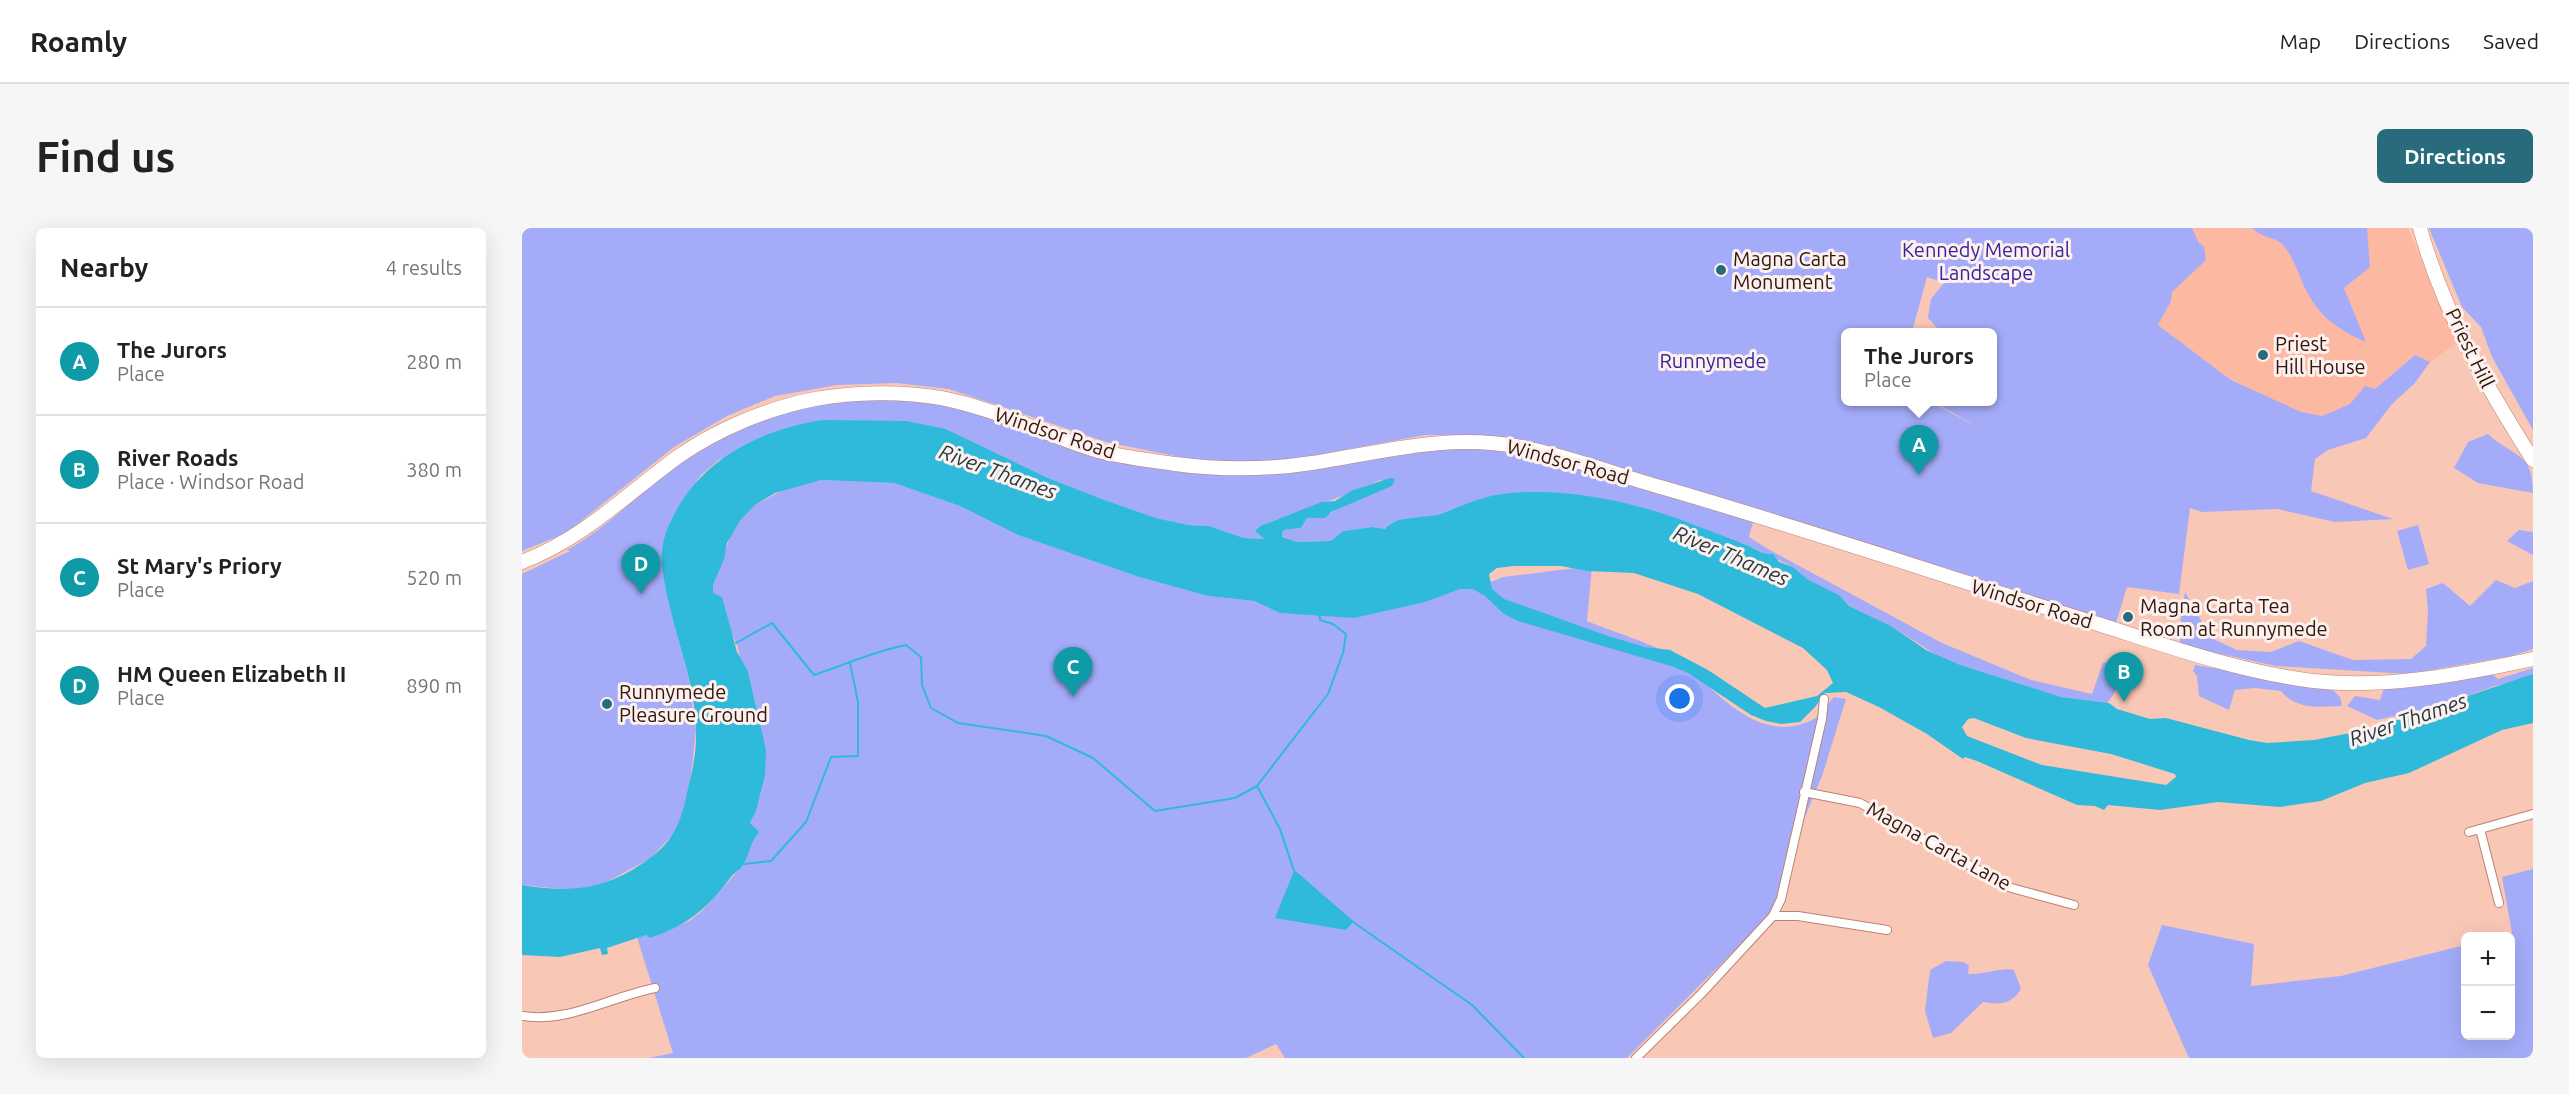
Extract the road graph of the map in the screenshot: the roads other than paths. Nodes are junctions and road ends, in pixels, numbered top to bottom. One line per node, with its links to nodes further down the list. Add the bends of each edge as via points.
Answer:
1 (2420, 228): 2 (main road, Priest Hill, via 2453,319 2502,412)
2 (2533, 460)
3 (522, 562): 4 (main road, Windsor Road, via 580,534 681,455 724,430 813,399 894,394 940,398 1097,451 1198,466 1252,469 1299,465 1437,442 1525,448 1725,506 2154,642 2314,681 2401,681)
4 (2533, 659)
5 (1824, 699): 6 (street)
6 (1804, 792): 11 (street, Magna Carta Lane, via 1860,803 2008,887); 12 (street, via 1781,899)
7 (2533, 814): 8 (street)
8 (2481, 829): 9 (street); 10 (street)
9 (2469, 832)
10 (2499, 903)
11 (2074, 904)
12 (1773, 916): 13 (street, via 1798,916); 16 (street)
13 (1887, 930)
14 (655, 988): 15 (street, via 560,1016)
15 (522, 1016)
16 (1636, 1058)

